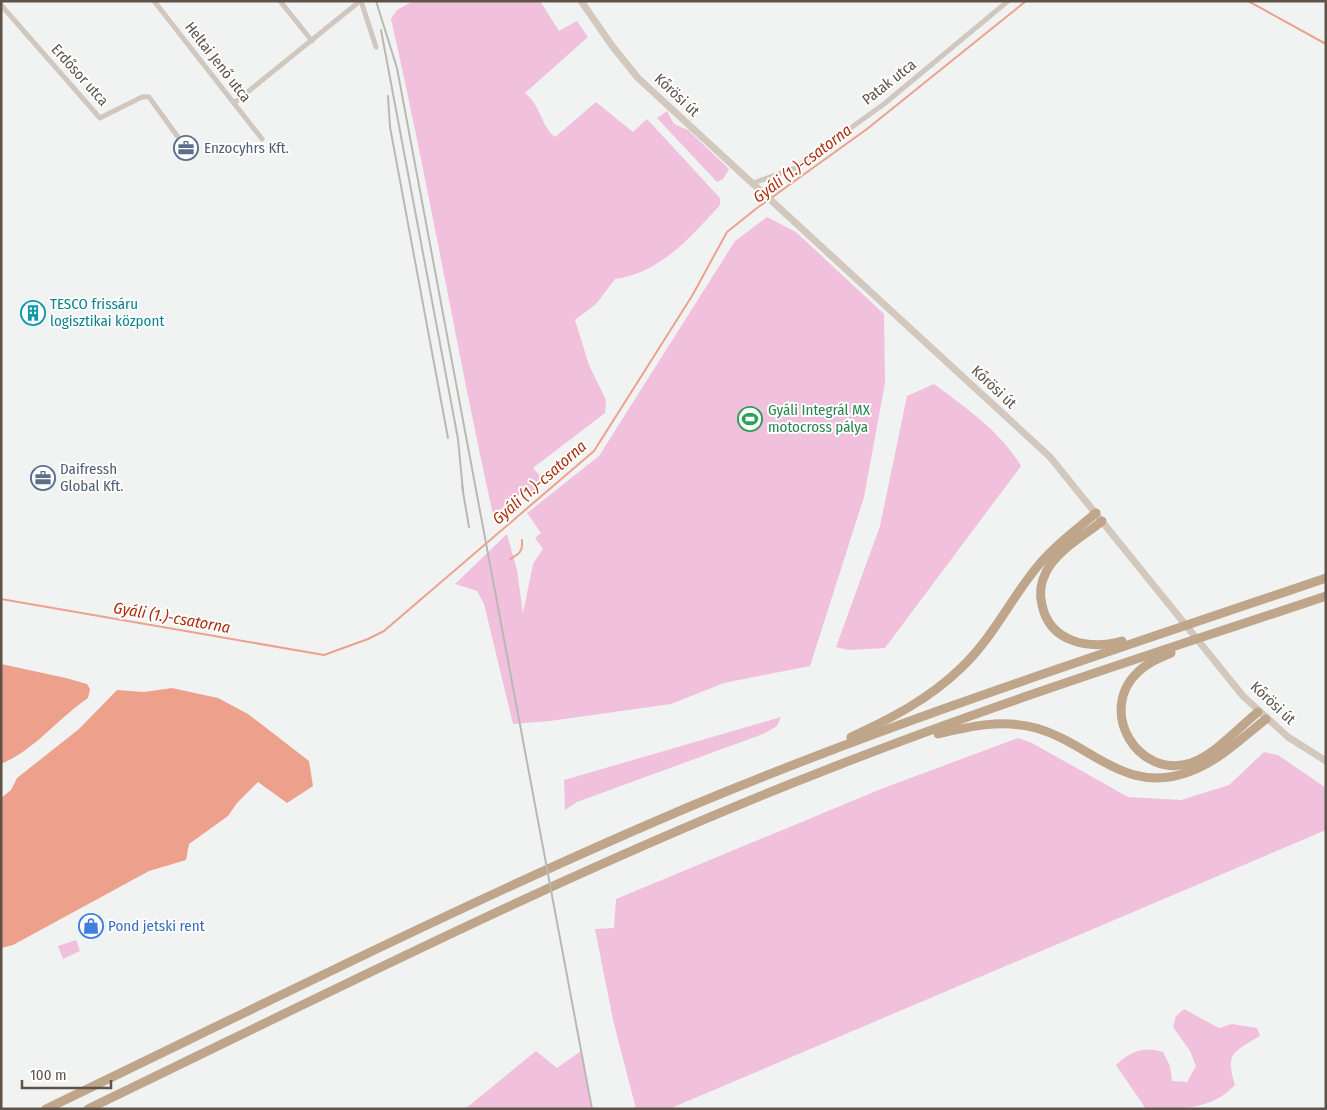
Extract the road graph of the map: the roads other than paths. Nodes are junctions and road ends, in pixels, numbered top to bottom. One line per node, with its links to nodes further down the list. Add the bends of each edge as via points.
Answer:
1 (154, 1): 9 (street, Heltai Jenő utca)
2 (280, 1): 7 (street)
3 (360, 1): 7 (street); 8 (street)
4 (581, 1): 12 (main road, Kőrösi út, via 638,78)
5 (1008, 1): 12 (street, Patak utca, via 884,104 794,168)
6 (1, 5): 11 (street, Erdősor utca, via 100,118 149,97)
7 (312, 41): 9 (street)
8 (376, 46)
9 (234, 103): 10 (street, Heltai Jenő utca)
10 (262, 139)
11 (188, 151)
12 (752, 183): 13 (main road, Kőrösi út, via 1043,451 1067,475)
13 (1099, 517): 17 (highway, via 1048,568 1041,588 1045,616 1061,635 1086,644 1106,645 1139,636); 18 (main road, Kőrösi út); 21 (highway, via 1044,559 986,640 951,678 905,711)
14 (1326, 578): 17 (highway)
15 (1326, 596): 16 (highway)
16 (1228, 629): 18 (highway, via 1160,658 1136,673 1122,697 1120,713 1123,727 1132,744 1144,756 1165,764 1180,765 1208,754); 20 (highway)
17 (1149, 638): 21 (highway)
18 (1258, 712): 19 (main road, Kőrösi út)
19 (1266, 719): 20 (highway, via 1206,764 1190,772 1164,778 1132,776 1048,733 1010,724 974,726); 22 (main road, Kőrösi út)
20 (880, 749): 24 (highway, via 526,899)
21 (830, 751): 23 (highway, via 523,879)
22 (1326, 761)
23 (46, 1109)
24 (88, 1109)

